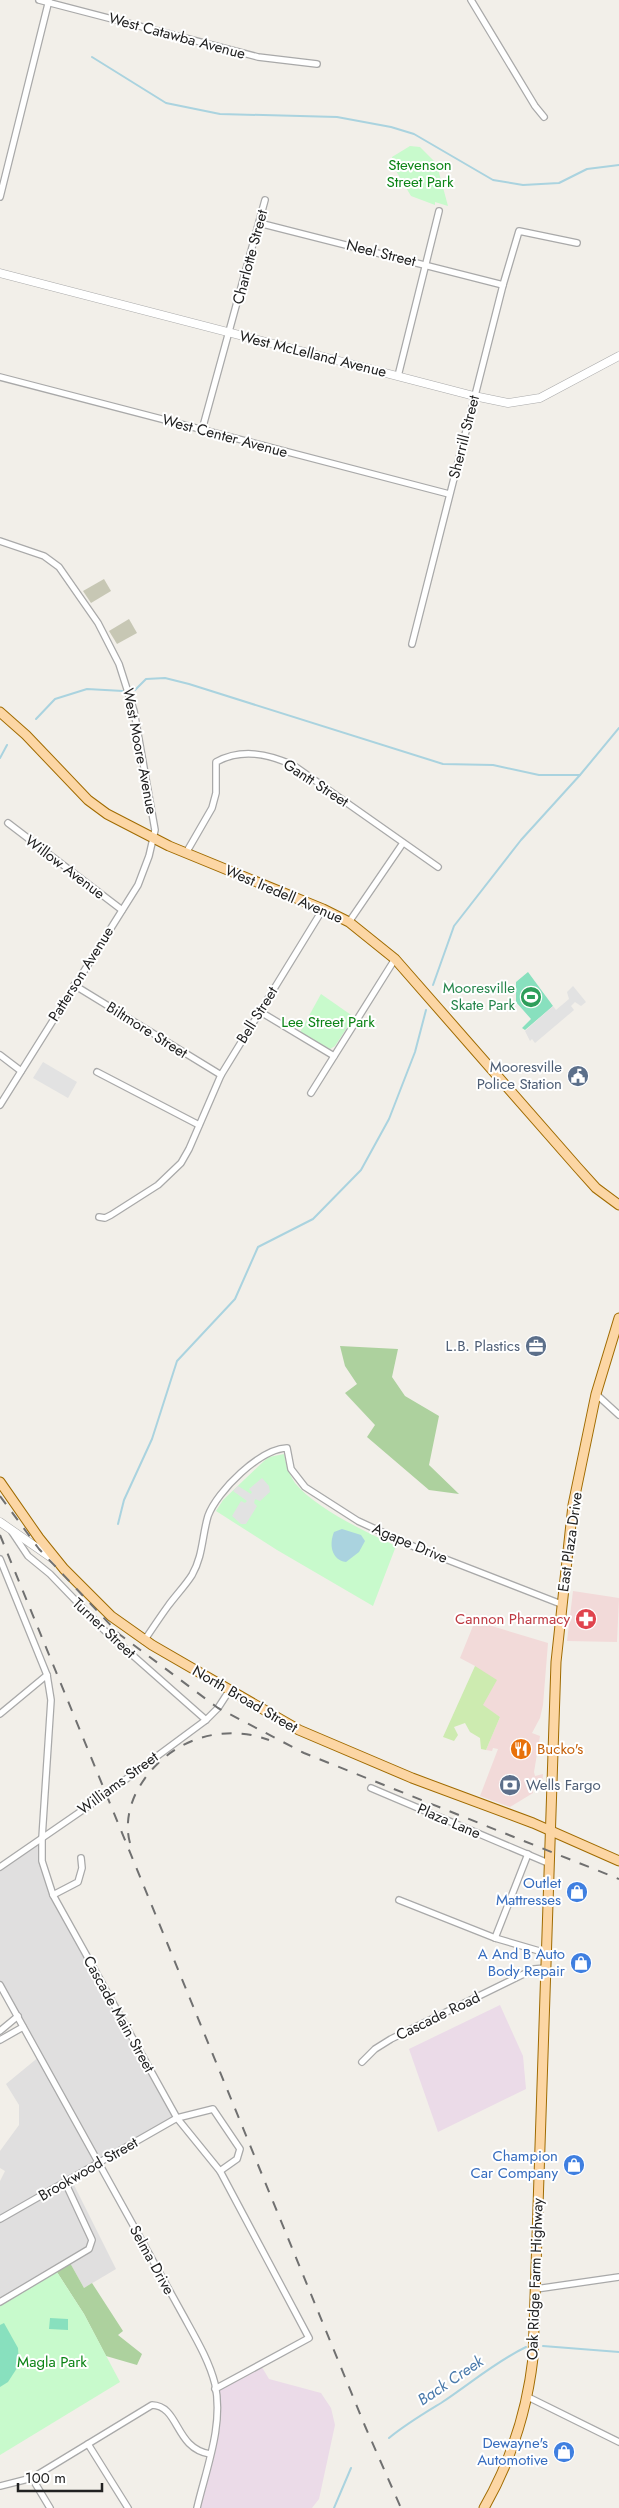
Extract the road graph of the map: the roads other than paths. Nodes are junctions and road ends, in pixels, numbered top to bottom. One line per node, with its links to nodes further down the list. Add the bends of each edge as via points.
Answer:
1 (39, 0): 3 (street, West Catawba Avenue)
2 (471, 0): 5 (street, via 534,106)
3 (49, 1): 4 (street, West Catawba Avenue, via 258,57); 6 (street)
4 (317, 64)
5 (544, 117)
6 (0, 198)
7 (265, 200): 9 (street, Charlotte Street)
8 (439, 211): 11 (street)
9 (260, 222): 11 (street, Neel Street); 14 (street, Charlotte Street)
10 (577, 243): 13 (street, Sherrill Street, via 519,231)
11 (426, 265): 13 (street, Neel Street); 16 (street)
12 (0, 273): 14 (street, West McLelland Avenue)
13 (503, 285): 18 (street, Sherrill Street)
14 (229, 333): 16 (street, West McLelland Avenue); 19 (street, Charlotte Street)
15 (619, 356): 18 (street, West McLelland Avenue, via 540,398 508,402)
16 (398, 376): 18 (street, West McLelland Avenue)
17 (0, 377): 19 (street, West Center Avenue)
18 (474, 396): 20 (street, Sherrill Street)
19 (202, 430): 20 (street, West Center Avenue)
20 (450, 494): 22 (street, Sherrill Street)
21 (0, 541): 25 (street, West Moore Avenue, via 44,556 59,567 114,652 134,711 155,830)
22 (412, 644)
23 (0, 712): 25 (main road, West Iredell Avenue, via 88,800)
24 (8, 823): 30 (street, Willow Avenue)
25 (154, 840): 27 (main road, West Iredell Avenue); 30 (street, Patterson Avenue, via 144,872)
26 (403, 843): 27 (street, Gantt Street, via 293,765 270,755 246,753 216,762 216,792 212,808); 28 (street, Gantt Street); 31 (street)
27 (186, 853): 29 (main road, West Iredell Avenue)
28 (438, 867)
29 (323, 909): 31 (main road, West Iredell Avenue); 34 (street, Bell Street)
30 (122, 910): 33 (street, Patterson Avenue)
31 (349, 922): 32 (main road, West Iredell Avenue)
32 (395, 959): 36 (street); 43 (main road, West Iredell Avenue, via 596,1188)
33 (74, 985): 37 (street, Patterson Avenue); 39 (street, Biltmore Street)
34 (259, 1011): 36 (street); 39 (street, Bell Street)
35 (0, 1055): 37 (street)
36 (334, 1056): 40 (street)
37 (21, 1071): 41 (street, Patterson Avenue)
38 (97, 1072): 42 (street)
39 (221, 1075): 42 (street, Bell Street)
40 (311, 1094)
41 (0, 1105)
42 (200, 1125): 44 (street, Bell Street, via 189,1150 170,1175 111,1215)
43 (619, 1205)
44 (99, 1217)
45 (619, 1318): 46 (main road, East Plaza Drive)
46 (596, 1394): 47 (street); 53 (main road, East Plaza Drive, via 573,1505)
47 (619, 1414)
48 (0, 1482): 52 (main road, North Broad Street)
49 (0, 1522): 50 (street)
50 (11, 1530): 52 (street); 58 (street, Turner Street, via 28,1556 104,1630)
51 (0, 1559): 55 (street, Cascade Main Street)
52 (60, 1564): 54 (main road, North Broad Street, via 111,1616)
53 (561, 1604): 54 (street, Agape Drive, via 358,1521 305,1487 291,1469 287,1448 262,1455 222,1493 208,1516 200,1560); 60 (main road, East Plaza Drive, via 555,1670)
54 (144, 1641): 56 (main road, North Broad Street)
55 (47, 1675): 57 (street); 61 (street, Cascade Main Street, via 51,1700)
56 (229, 1691): 58 (street, Williams Street); 60 (main road, North Broad Street, via 299,1730 357,1756)
57 (0, 1714)
58 (206, 1720): 61 (street, Williams Street)
59 (371, 1788): 62 (street, Plaza Lane)
60 (550, 1831): 64 (main road, North Broad Street); 65 (main road, Oak Ridge Farm Highway)
61 (42, 1838): 66 (street, Williams Street); 67 (street, Cascade Main Street, via 42,1860)
62 (528, 1854): 65 (street, Plaza Lane); 69 (street)
63 (81, 1858): 67 (street, via 78,1882)
64 (619, 1861)
65 (548, 1863): 70 (main road, Oak Ridge Farm Highway)
66 (0, 1867)
67 (53, 1895): 78 (street, Cascade Main Street)
68 (399, 1900): 69 (street)
69 (495, 1938): 70 (street)
70 (546, 1953): 71 (main road, Oak Ridge Farm Highway)
71 (546, 1968): 77 (street, Cascade Road, via 534,1969 391,2039 375,2048); 84 (main road, Oak Ridge Farm Highway)
72 (0, 1984): 73 (street, Selma Drive)
73 (18, 2016): 74 (street, Selma Drive); 75 (street)
74 (23, 2026): 76 (street); 79 (street, Selma Drive)
75 (0, 2031)
76 (0, 2040)
77 (362, 2062)
78 (176, 2118): 79 (street, Brookwood Street); 80 (street, Cascade Main Street); 80 (street, Brookwood Street, via 213,2109 240,2149 238,2159)
79 (99, 2163): 81 (street, Brookwood Street); 86 (street, Selma Drive, via 202,2352)
80 (220, 2171): 86 (street, Cascade Main Street, via 309,2338)
81 (65, 2182): 82 (street, Brookwood Street); 85 (street, via 92,2240 89,2249)
82 (0, 2219)
83 (619, 2277): 84 (street)
84 (536, 2289): 87 (main road, Oak Ridge Farm Highway, via 534,2351)
85 (0, 2302)
86 (215, 2389): 90 (street, Selma Drive, via 218,2414)
87 (528, 2397): 88 (street); 96 (main road, Oak Ridge Farm Highway, via 511,2452)
88 (619, 2442)
89 (88, 2444): 90 (street, via 147,2408 158,2406 167,2410 189,2445); 91 (street); 94 (street)
90 (210, 2454): 95 (street, Selma Drive)
91 (32, 2478): 92 (street); 93 (street)
92 (0, 2486)
93 (50, 2508)
94 (128, 2508)
95 (197, 2508)
96 (484, 2508)

